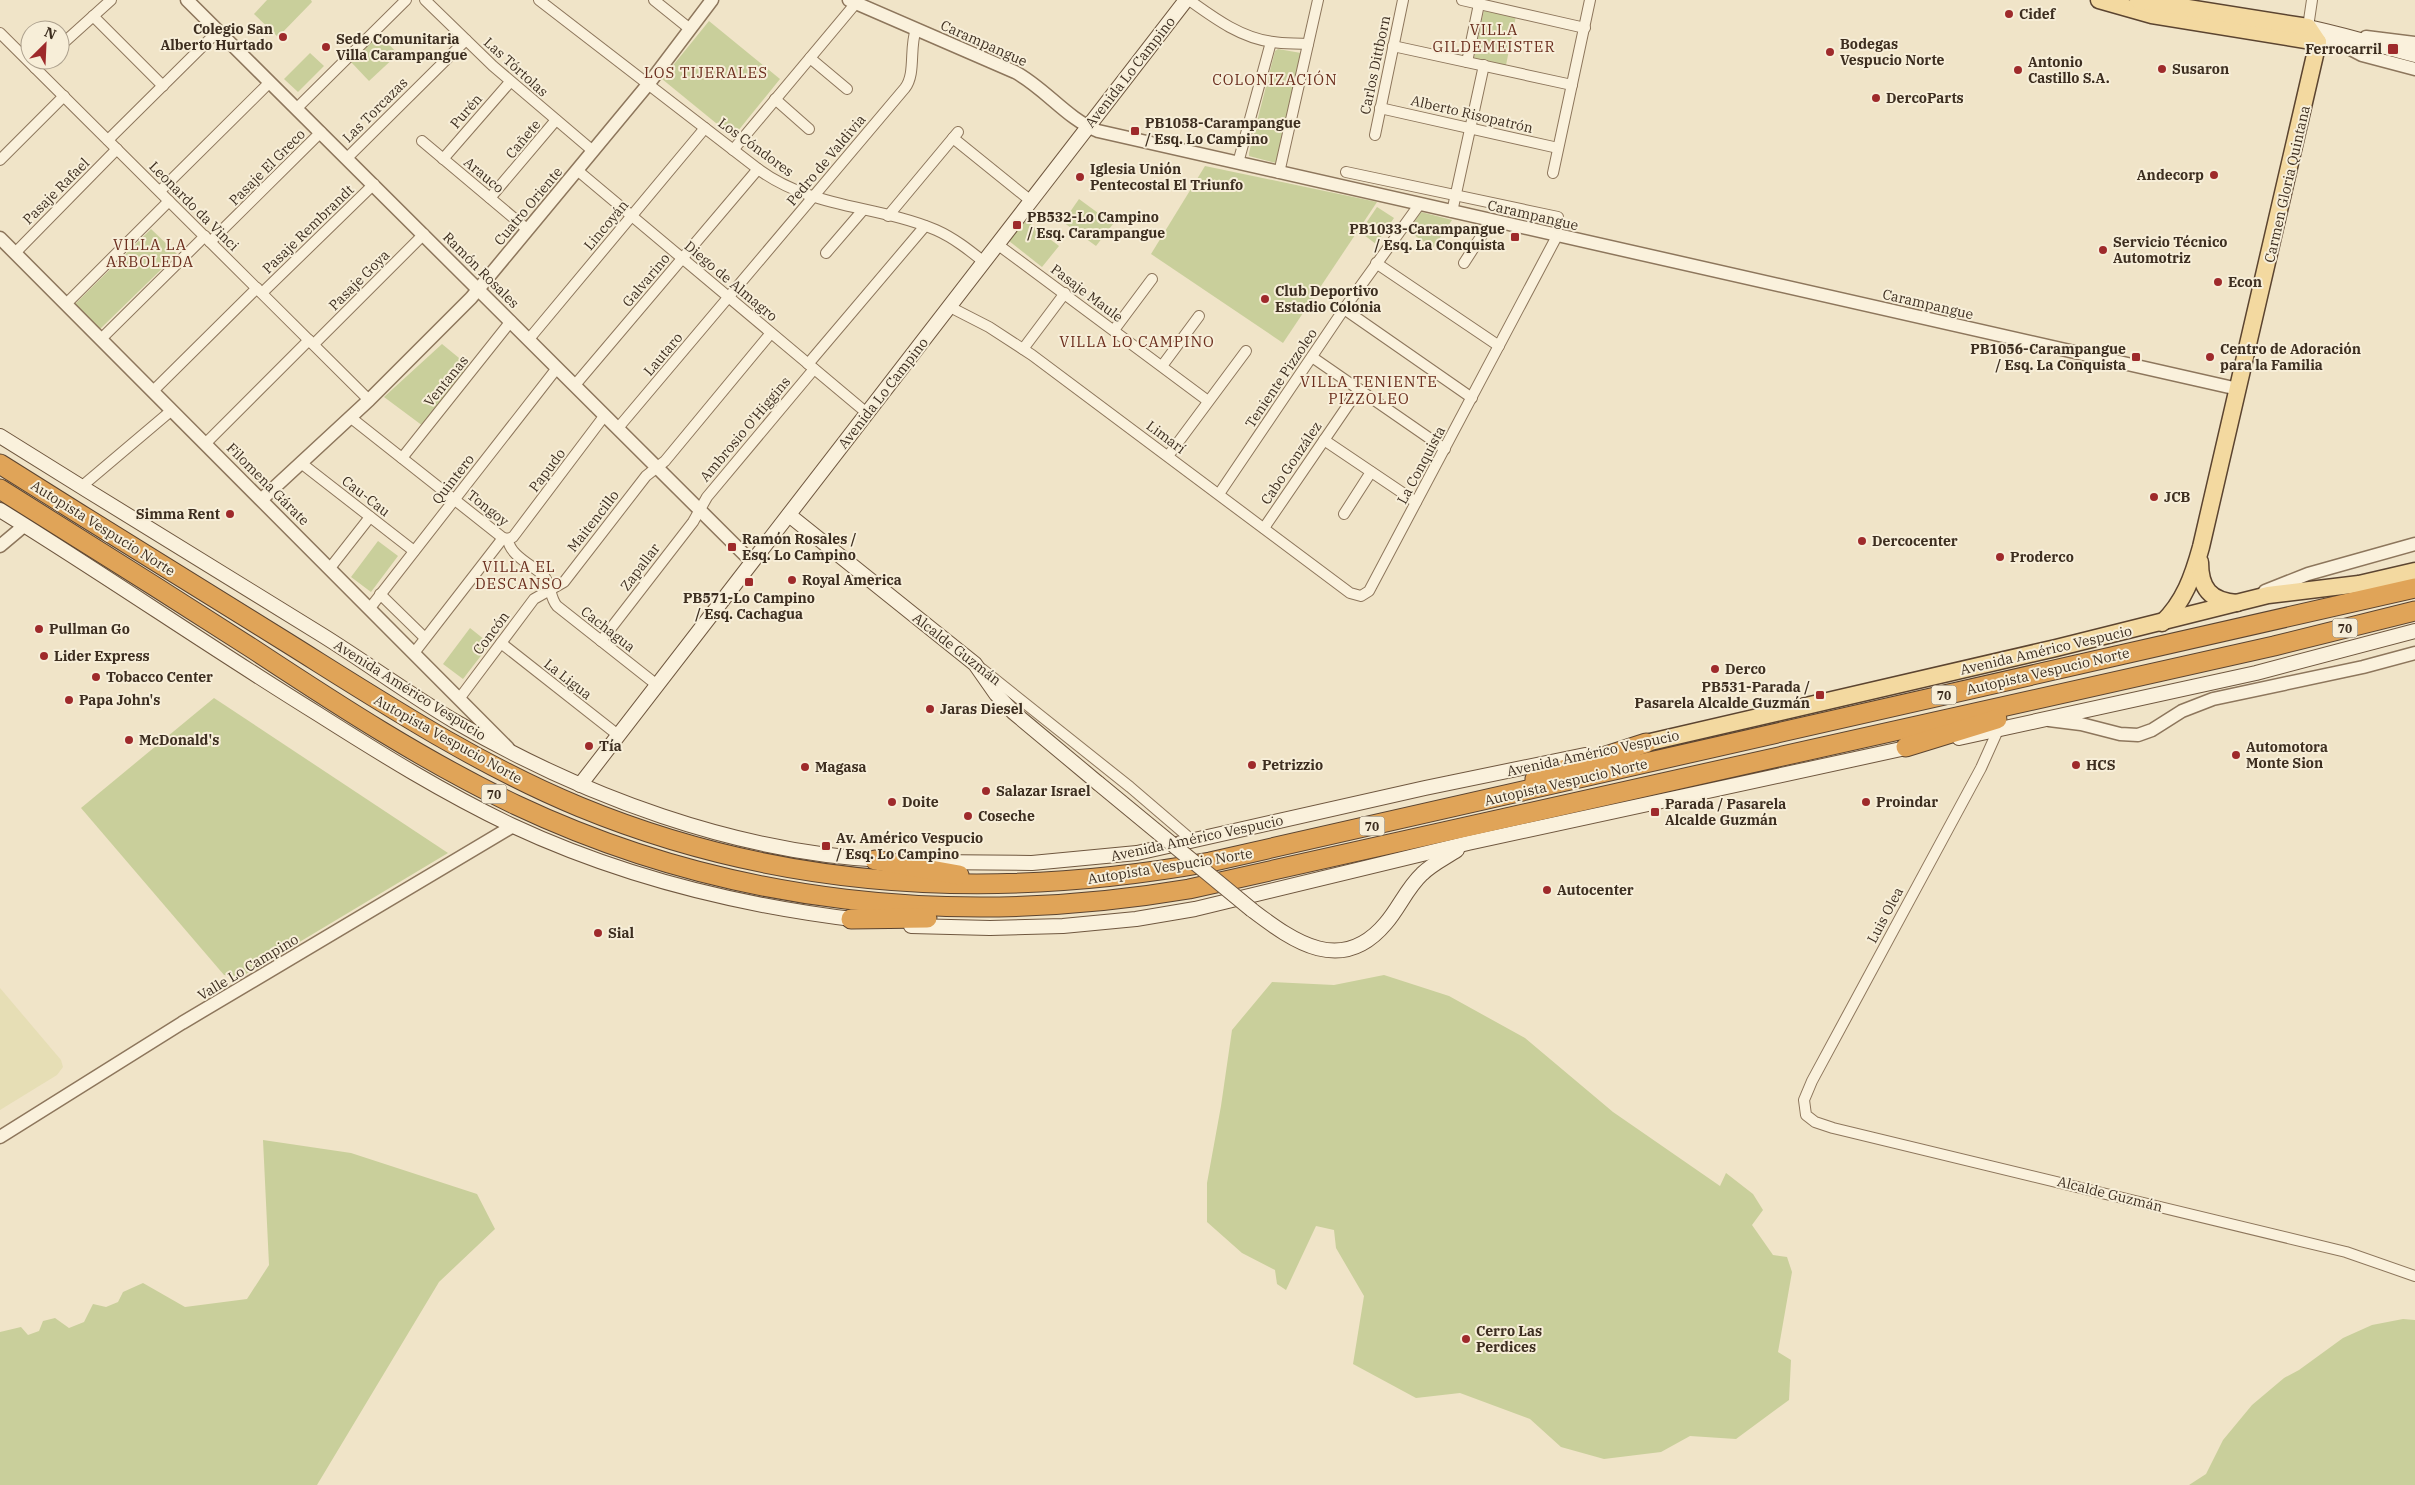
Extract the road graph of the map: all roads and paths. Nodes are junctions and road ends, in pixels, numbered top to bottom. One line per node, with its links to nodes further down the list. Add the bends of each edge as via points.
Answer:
1 (111, 0): 19 (street)
2 (187, 0): 24 (street, Ramón Rosales)
3 (406, 0): 49 (street)
4 (425, 0): 28 (street, Las Tórtolas)
5 (540, 0): 43 (street, Los Cóndores)
6 (654, 0): 22 (street)
7 (712, 0): 22 (street, Cuatro Oriente)
8 (1187, 0): 29 (street, via 1240,32); 52 (main road, Avenida Lo Campino)
9 (1318, 0): 32 (street)
10 (1403, 0): 33 (street, Carlos Dittborn)
11 (1462, 0): 17 (street)
12 (1590, 0): 21 (street)
13 (2099, 0): 30 (main road, via 2152,16)
14 (2138, 0): 20 (main road)
15 (2312, 0): 20 (street)
16 (852, 2): 23 (street, Carampangue); 36 (street)
17 (1479, 4): 18 (street); 37 (street)
18 (1498, 4): 21 (street)
19 (93, 16): 26 (street); 45 (street)
20 (2308, 27): 27 (main road); 30 (main road)
21 (1585, 28): 44 (street)
22 (690, 29): 43 (street, Cuatro Oriente)
23 (916, 29): 52 (street, Carampangue, via 1024,77); 77 (street, Pedro de Valdivia, via 908,85)
24 (218, 31): 41 (street, Ramón Rosales); 45 (street)
25 (0, 33): 34 (street, Leonardo da Vinci)
26 (70, 37)
27 (2342, 39): 30 (main road); 31 (street); 35 (main road); 39 (street, via 2362,54)
28 (466, 40): 42 (street, Las Tórtolas); 64 (street, Las Torcazas)
29 (1271, 42): 32 (street); 67 (street)
30 (2318, 42): 124 (main road, Carmen Gloria Quintana)
31 (2415, 43)
32 (1308, 44): 71 (street)
33 (1393, 46): 37 (street); 50 (street, Carlos Dittborn)
34 (20, 53)
35 (2415, 55)
36 (810, 58): 46 (street); 48 (street)
37 (1467, 62): 38 (street)
38 (1484, 65): 44 (street); 54 (street)
39 (2415, 69)
40 (37, 70): 47 (street, Leonardo da Vinci)
41 (270, 82): 49 (street, Ramón Rosales); 74 (street)
42 (510, 82): 51 (street, Las Tórtolas); 65 (street, Purén)
43 (648, 84): 53 (street, Los Cóndores); 63 (street, Cuatro Oriente)
44 (1572, 84): 60 (street)
45 (163, 86): 58 (street)
46 (847, 89)
47 (64, 96): 58 (street, Leonardo da Vinci); 66 (street)
48 (775, 99): 55 (street); 62 (street)
49 (297, 108): 56 (street, Ramón Rosales)
50 (1380, 108): 54 (street, Alberto Risopatrón); 57 (street, Carlos Dittborn)
51 (556, 120): 63 (street, Las Tórtolas); 76 (street, Cañete)
52 (1087, 127): 67 (street, Carampangue); 79 (main road, Avenida Lo Campino)
53 (705, 128): 62 (street, Los Cóndores); 83 (street, Lincoyán)
54 (1470, 128): 60 (street, Alberto Risopatrón); 75 (street)
55 (809, 129)
56 (321, 132): 64 (street, Ramón Rosales); 92 (street, Pasaje El Greco)
57 (1375, 135)
58 (108, 140): 61 (street, Leonardo da Vinci)
59 (422, 141): 65 (street, Arauco)
60 (1558, 148): 72 (street)
61 (117, 149): 74 (street, Leonardo da Vinci); 94 (street, Pasaje Rafael)
62 (733, 150): 68 (street, Los Cóndores)
63 (593, 151): 69 (street, Cuatro Oriente)
64 (347, 158): 73 (street, Ramón Rosales)
65 (443, 159): 76 (street, Arauco)
66 (0, 160)
67 (1238, 164): 71 (street, Carampangue)
68 (758, 169): 77 (street, Los Cóndores, via 780,184); 96 (street, Galvarino)
69 (578, 170): 83 (street, Diego de Almagro); 88 (street, Cuatro Oriente)
70 (1346, 172): 75 (street, Carampangue)
71 (1279, 173): 80 (street, Carampangue)
72 (1553, 174)
73 (374, 184): 89 (street, Ramón Rosales); 102 (street, Pasaje Rembrandt)
74 (160, 191): 78 (street, Leonardo da Vinci)
75 (1456, 195): 82 (street); 85 (street, Carampangue)
76 (490, 198): 88 (street, Arauco)
77 (812, 198): 81 (street, Los Cóndores); 104 (street, Pedro de Valdivia)
78 (169, 201): 92 (street, Leonardo da Vinci); 105 (street)
79 (1031, 201): 84 (street, via 955,135); 93 (main road, Avenida Lo Campino)
80 (1419, 205): 82 (street, Carampangue); 98 (street, Teniente Pizzoleo)
81 (863, 210): 84 (street, Los Cóndores); 95 (street)
82 (1452, 212): 86 (street, Carampangue)
83 (632, 216): 96 (street, Diego de Almagro); 113 (street, Lincoyán)
84 (888, 216): 87 (street, Los Cóndores)
85 (1558, 217)
86 (1491, 221): 90 (street, Carampangue); 99 (street)
87 (925, 226): 97 (street, Los Cóndores, via 956,241); 120 (street, Ambrosio O'Higgins)
88 (528, 230): 101 (street, Cuatro Oriente)
89 (424, 234): 101 (street, Ramón Rosales); 114 (street, Pasaje Goya)
90 (1557, 236): 115 (street, La Conquista); 124 (street, Carampangue)
91 (0, 238): 94 (street, Filomena Gárate)
92 (207, 239): 102 (street, Leonardo da Vinci); 112 (street, Pasaje El Greco)
93 (997, 244): 97 (main road, Avenida Lo Campino); 103 (street, Pasaje Maule)
94 (15, 252): 105 (street, Filomena Gárate)
95 (826, 253)
96 (682, 258): 104 (street, Diego de Almagro); 122 (street, Galvarino)
97 (984, 262): 106 (main road, Avenida Lo Campino)
98 (1376, 263): 107 (street, Teniente Pizzoleo); 115 (street)
99 (1464, 263)
100 (1152, 279): 110 (street)
101 (479, 288): 109 (street, Ramón Rosales); 127 (street, Cuatro Oriente)
102 (259, 291): 114 (street, Leonardo da Vinci); 125 (street, Pasaje Rembrandt)
103 (1065, 293): 110 (street, Pasaje Maule); 116 (street)
104 (729, 297): 111 (street, Diego de Almagro); 133 (street, Lautaro)
105 (66, 304): 112 (street, Filomena Gárate)
106 (950, 306): 116 (street, Limarí); 130 (main road, Avenida Lo Campino)
107 (1344, 310): 118 (street, Teniente Pizzoleo); 126 (street)
108 (1199, 316): 119 (street)
109 (511, 322): 113 (street, Ramón Rosales); 139 (street, Ventanas)
110 (1114, 330): 119 (street, Pasaje Maule)
111 (771, 333): 120 (street, Diego de Almagro); 142 (street, Maitencillo)
112 (101, 339): 125 (street, Filomena Gárate)
113 (528, 339): 121 (street, Ramón Rosales)
114 (311, 342): 127 (street, Leonardo da Vinci); 136 (street, Pasaje Goya)
115 (1499, 346): 126 (street, La Conquista)
116 (1023, 349): 138 (street, Limarí)
117 (1246, 351): 128 (street)
118 (1312, 357): 123 (street); 146 (street, Teniente Pizzoleo)
119 (1162, 366): 128 (street, Pasaje Maule)
120 (811, 367): 130 (street, Diego de Almagro); 150 (street, Ambrosio O'Higgins, via 706,497)
121 (557, 368): 122 (street, Ramón Rosales); 148 (street, Quintero)
122 (575, 385): 131 (street, Ramón Rosales)
123 (1359, 389): 135 (street, Cabo González); 137 (street)
124 (2238, 389): 160 (main road, Carmen Gloria Quintana)
125 (153, 391): 129 (street, Filomena Gárate)
126 (1472, 398): 137 (street, La Conquista)
127 (369, 400): 132 (street, Cuatro Oriente)
128 (1208, 401): 138 (street)
129 (172, 410): 136 (street, Filomena Gárate); 144 (street)
130 (868, 414): 153 (main road, Avenida Lo Campino)
131 (605, 415): 133 (street, Ramón Rosales); 157 (street, Papudo, via 513,537)
132 (350, 417): 139 (street, Tongoy); 140 (street, Cuatro Oriente)
133 (618, 428): 142 (street, Ramón Rosales)
134 (0, 436): 144 (main road, Avenida Américo Vespucio)
135 (1324, 440): 143 (street); 156 (street, Cabo González)
136 (206, 443): 147 (street, Filomena Gárate)
137 (1445, 448): 149 (street, La Conquista)
138 (1168, 456): 146 (street, Limarí)
139 (402, 458): 148 (street, Tongoy)
140 (301, 462): 147 (street, Cuatro Oriente); 154 (street, Cau-Cau)
141 (0, 464): 195 (highway, Autopista Vespucio Norte / 70, via 431,732 508,774 587,809 694,846 816,872 933,884)
142 (657, 467): 150 (street, Ramón Rosales); 166 (street, Maitencillo, via 646,476 564,582)
143 (1372, 472): 149 (street); 152 (street)
144 (82, 486): 188 (main road, Avenida Américo Vespucio, via 338,645 434,709)
145 (0, 489): 196 (highway, Autopista Vespucio Norte / 70, via 419,753 500,798 584,834 712,875 807,894 922,906)
146 (1218, 494): 156 (street, Limarí)
147 (262, 499): 163 (street, Filomena Gárate)
148 (455, 499): 157 (street, Tongoy); 161 (street, Quintero)
149 (1416, 502): 168 (street, La Conquista, via 1369,591)
150 (700, 509): 162 (street, Ramón Rosales); 175 (street, Zapallar)
151 (0, 510): 155 (main road)
152 (1344, 514)
153 (789, 515): 162 (main road, Avenida Lo Campino); 179 (main road, Alcalde Guzmán)
154 (370, 516): 161 (street, Cau-Cau); 163 (street)
155 (25, 525): 159 (street); 191 (main road, via 218,652 408,771)
156 (1264, 528): 168 (street, Limarí, via 1350,594)
157 (506, 538): 166 (street, Tongoy, via 511,549 543,575); 174 (street, Papudo)
158 (2415, 544): 169 (street, Avenida Américo Vespucio, via 2308,574)
159 (0, 546)
160 (2201, 547): 169 (main road, Carmen Gloria Quintana, via 2200,576 2205,588 2216,597); 172 (main road, Carmen Gloria Quintana, via 2185,592)
161 (414, 551): 167 (street, Quintero)
162 (752, 562): 180 (main road, Avenida Lo Campino)
163 (330, 568): 170 (street, Filomena Gárate)
164 (2415, 571): 169 (main road, Avenida Américo Vespucio, via 2359,584 2280,593)
165 (2415, 588): 190 (highway, Autopista Vespucio Norte / 70)
166 (550, 590): 175 (street, Cachagua, via 557,606); 176 (street, Concón, via 534,599)
167 (380, 594): 170 (street, Quintero); 174 (street)
168 (1361, 596)
169 (2237, 603): 172 (main road, Avenida Américo Vespucio)
170 (370, 608): 177 (street, Filomena Gárate)
171 (2415, 610): 181 (highway, Autopista Vespucio Norte / 70)
172 (2162, 623): 186 (main road, Avenida Américo Vespucio)
173 (2415, 631): 183 (main road, via 2315,659)
174 (424, 638): 177 (street, Papudo)
175 (601, 641): 180 (street, Cachagua)
176 (500, 643): 182 (street, Concón); 185 (street, La Ligua)
177 (414, 653): 182 (street, Filomena Gárate)
178 (2415, 653): 183 (street, via 2349,671 2214,699 2138,734 2120,734)
179 (975, 664): 192 (street, Alcalde Guzmán, via 1130,787); 193 (main road, bridge, via 1013,712 1252,910 1304,945 1327,950 1350,948 1367,940 1382,928 1422,874)
180 (657, 685): 185 (main road, Avenida Lo Campino)
181 (2081, 690): 187 (highway); 196 (highway, Autopista Vespucio Norte / 70, via 1258,875 1147,896)
182 (459, 699): 188 (street, Filomena Gárate)
183 (2047, 720): 184 (main road)
184 (1998, 730): 187 (main road); 198 (street, Luis Olea, via 1981,768 1812,1081 1804,1100)
185 (618, 735): 189 (main road, Avenida Lo Campino)
186 (1646, 742): 190 (highway, via 1544,775); 192 (main road, Avenida Américo Vespucio, via 1425,788)
187 (1906, 747): 193 (main road)
188 (513, 753): 189 (main road, Avenida Américo Vespucio)
189 (580, 785): 194 (main road, Avenida Américo Vespucio, via 713,830 788,848)
190 (1473, 804): 195 (highway, Autopista Vespucio Norte / 70, via 1210,862 1126,876)
191 (513, 826): 197 (main road, via 622,868 698,890 775,908); 199 (street, Valle Lo Campino, via 182,1023)
192 (1193, 842): 194 (main road, Avenida Américo Vespucio, via 1120,856 1032,863)
193 (1468, 843): 197 (main road, via 1202,907 1136,919 990,928 912,926)
194 (875, 860): 195 (highway, via 971,876)
195 (1050, 883)
196 (1058, 906): 197 (highway, via 983,917)
197 (851, 919)
198 (1806, 1115): 200 (street, Alcalde Guzmán, via 1832,1128 2346,1252)
199 (0, 1137)
200 (2415, 1276)

